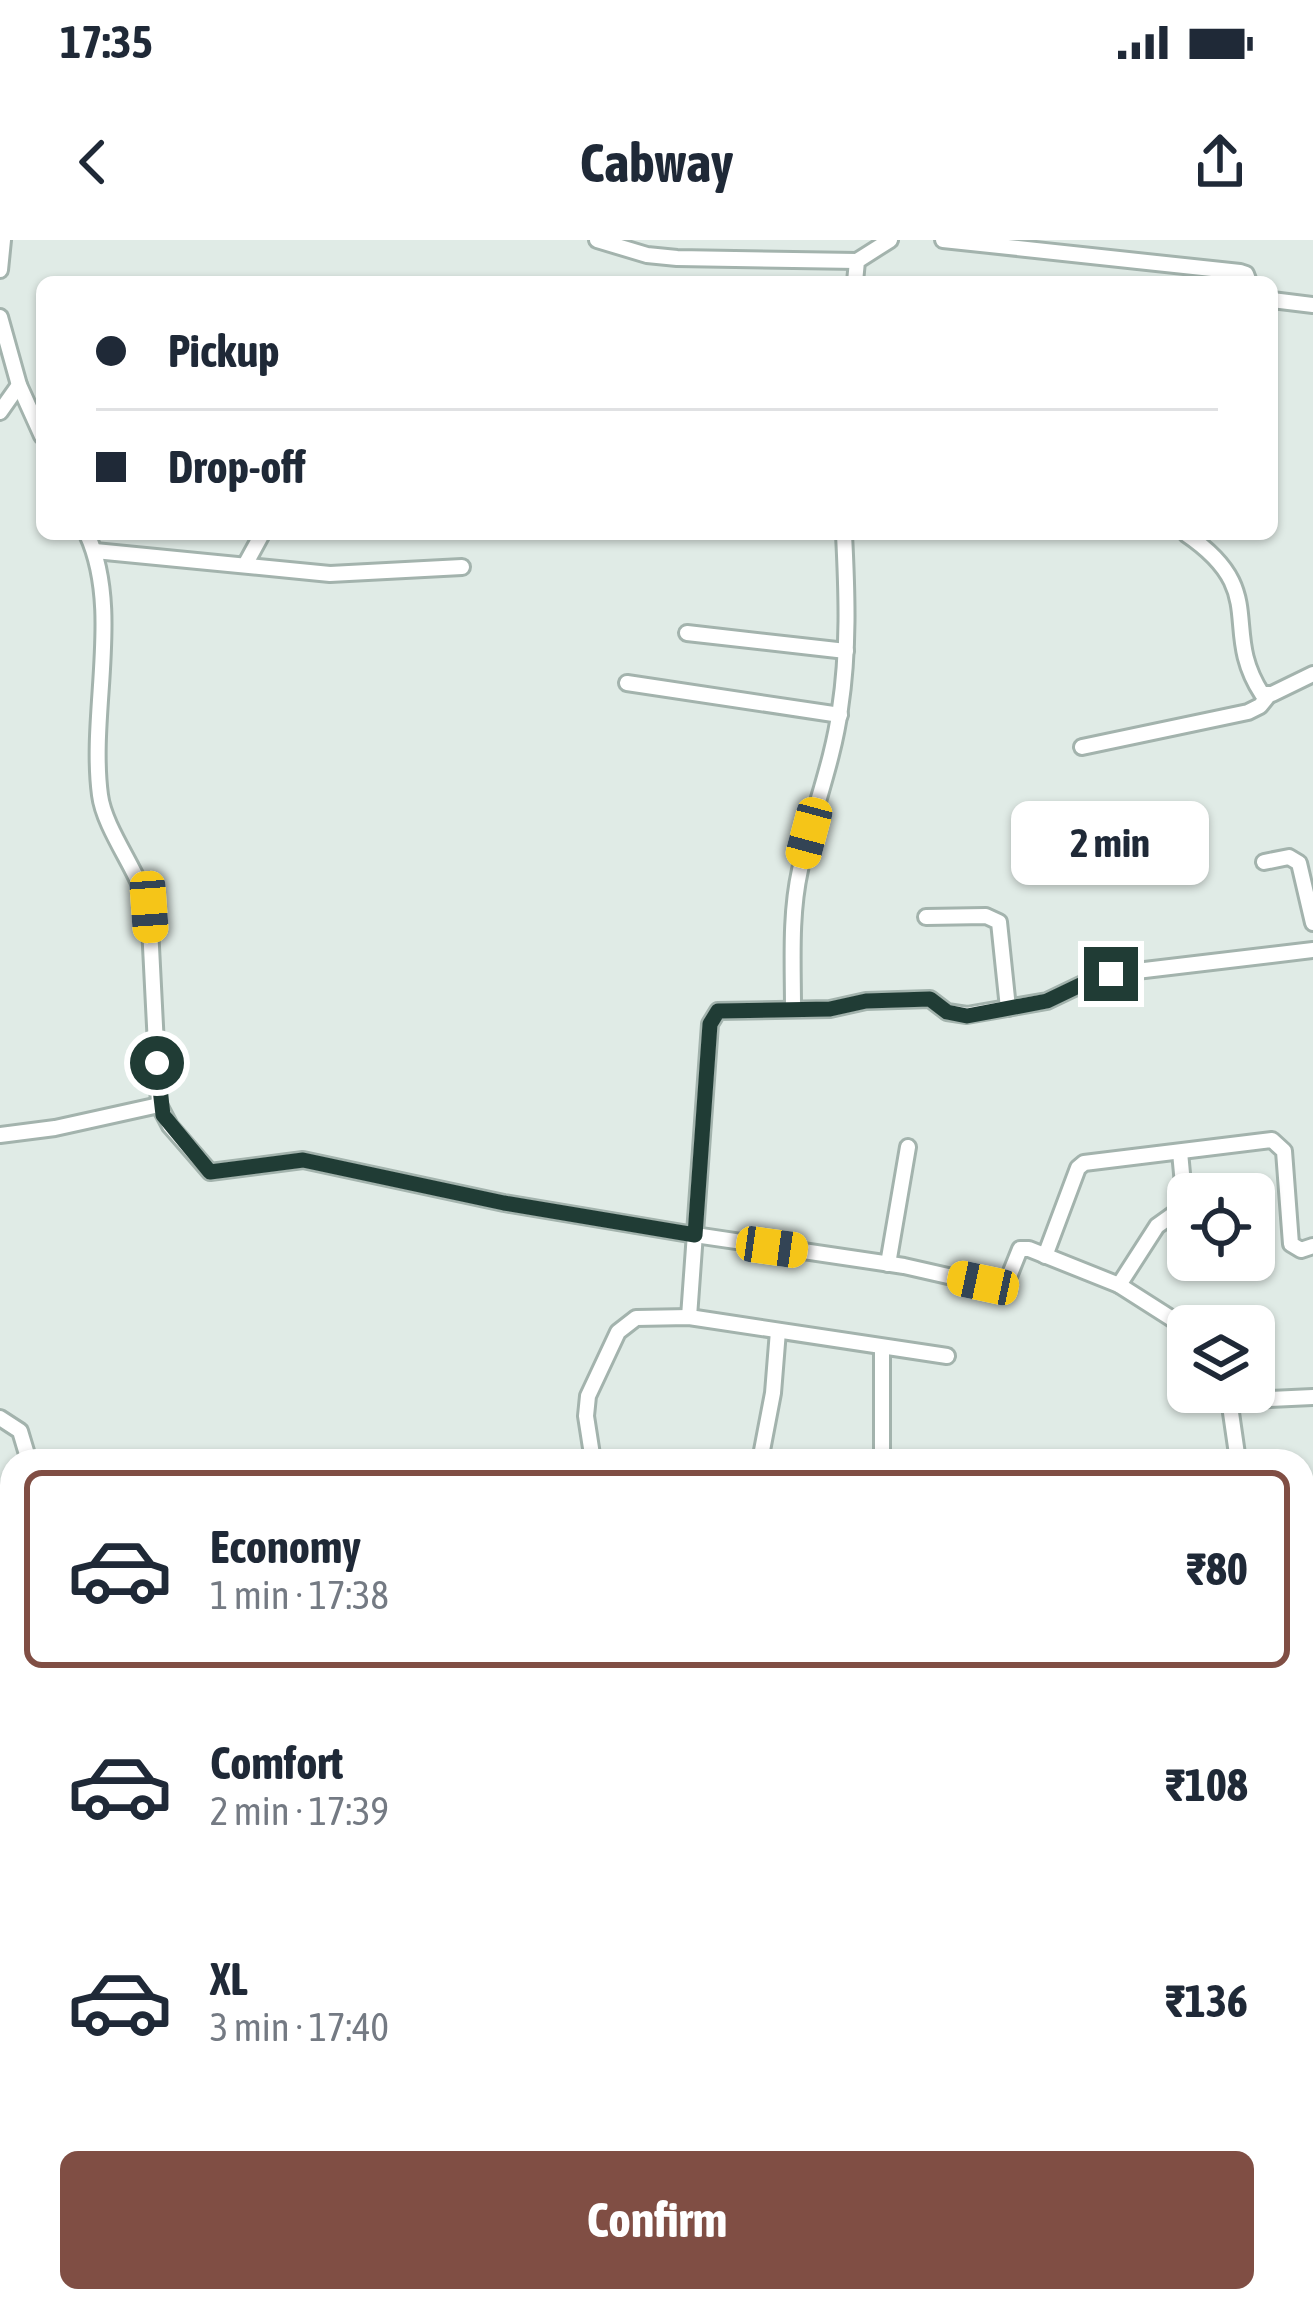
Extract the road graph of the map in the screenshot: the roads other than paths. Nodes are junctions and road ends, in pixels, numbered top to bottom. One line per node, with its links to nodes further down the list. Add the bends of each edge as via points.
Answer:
1 (3, 240): 6 (street)
2 (597, 240): 5 (street, via 676,258)
3 (890, 240): 5 (street)
4 (943, 240): 8 (street)
5 (857, 261): 7 (street)
6 (0, 270)
7 (856, 276)
8 (1247, 276)
9 (1278, 301): 10 (street)
10 (1313, 304)
11 (0, 317): 12 (street)
12 (19, 385): 13 (street); 14 (street)
13 (0, 412)
14 (36, 423)
15 (90, 540): 19 (street)
16 (259, 540): 20 (street)
17 (844, 540): 23 (street)
18 (1195, 540): 26 (street, via 1235,583 1245,666)
19 (94, 550): 20 (street); 35 (street, via 102,574 99,795 149,907)
20 (245, 565): 21 (street, via 365,575)
21 (462, 568)
22 (687, 633): 23 (street)
23 (846, 651): 27 (street)
24 (1313, 674): 26 (street)
25 (627, 682): 27 (street)
26 (1268, 696): 28 (street, via 1248,712)
27 (840, 715): 33 (street, via 799,873)
28 (1082, 747)
29 (1264, 862): 31 (street, via 1294,858)
30 (926, 917): 34 (street, via 999,922)
31 (1313, 923)
32 (1313, 950): 34 (street, via 1111,974 1064,996)
33 (794, 1008): 34 (street, via 930,999 956,1015); 39 (street, via 713,1015)
34 (1008, 1008)
35 (159, 1105): 36 (street); 39 (street, via 210,1172 303,1160)
36 (0, 1135)
37 (908, 1147): 42 (street)
38 (1180, 1151): 40 (street, via 1279,1144 1291,1244); 41 (street, via 1084,1163); 43 (street, via 1185,1206 1157,1226)
39 (695, 1235): 42 (street); 45 (street)
40 (1313, 1246)
41 (1045, 1256): 42 (street, via 1020,1249 1008,1280 996,1284); 43 (street)
42 (888, 1264)
43 (1119, 1286): 44 (street)
44 (1167, 1316)
45 (689, 1317): 46 (street); 54 (street, via 635,1318 618,1332 586,1407)
46 (778, 1331): 47 (street); 55 (street)
47 (882, 1347): 48 (street); 56 (street)
48 (947, 1356)
49 (1275, 1397): 50 (street)
50 (1313, 1397)
51 (1231, 1413): 57 (street)
52 (0, 1418): 53 (street, via 20,1431)
53 (25, 1449)
54 (591, 1449)
55 (762, 1449)
56 (882, 1449)
57 (1236, 1449)

